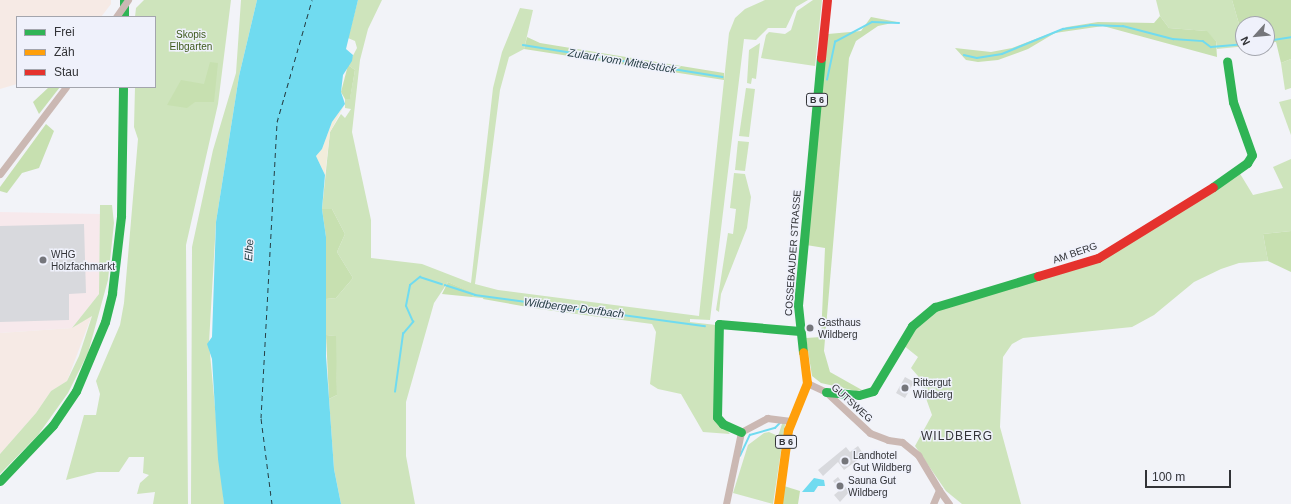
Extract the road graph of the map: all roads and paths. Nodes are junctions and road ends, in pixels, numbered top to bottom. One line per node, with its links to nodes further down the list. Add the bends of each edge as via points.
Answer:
1 (827, 0): 9 (main road, COSSEBAUDER STRASSE / B 6, via 798,305)
2 (125, 2): 3 (street, bridge); 4 (main road)
3 (117, 16)
4 (124, 16)
5 (1227, 61): 11 (main road, AM BERG, via 1233,102 1252,156 1247,163 1182,208 1098,258 935,307 920,316 912,326 873,391 859,396)
6 (65, 88): 8 (street)
7 (123, 88): 14 (main road, via 121,216 112,294 105,322 76,391 54,425)
8 (0, 174)
9 (800, 332): 10 (main road, COSSEBAUDER STRASSE / B 6); 13 (main road, via 719,324 718,417 723,424)
10 (807, 383): 11 (street, GUTSWEG); 12 (main road, B 6)
11 (826, 392): 15 (street, GUTSWEG, via 870,433 902,442 918,455)
12 (791, 421): 13 (street, via 766,418); 17 (main road, B 6, via 786,439)
13 (741, 432): 16 (street)
14 (0, 481)
15 (939, 490): 18 (street); 19 (street, GUTSWEG)
16 (726, 504)
17 (778, 504)
18 (933, 504)
19 (949, 504)

